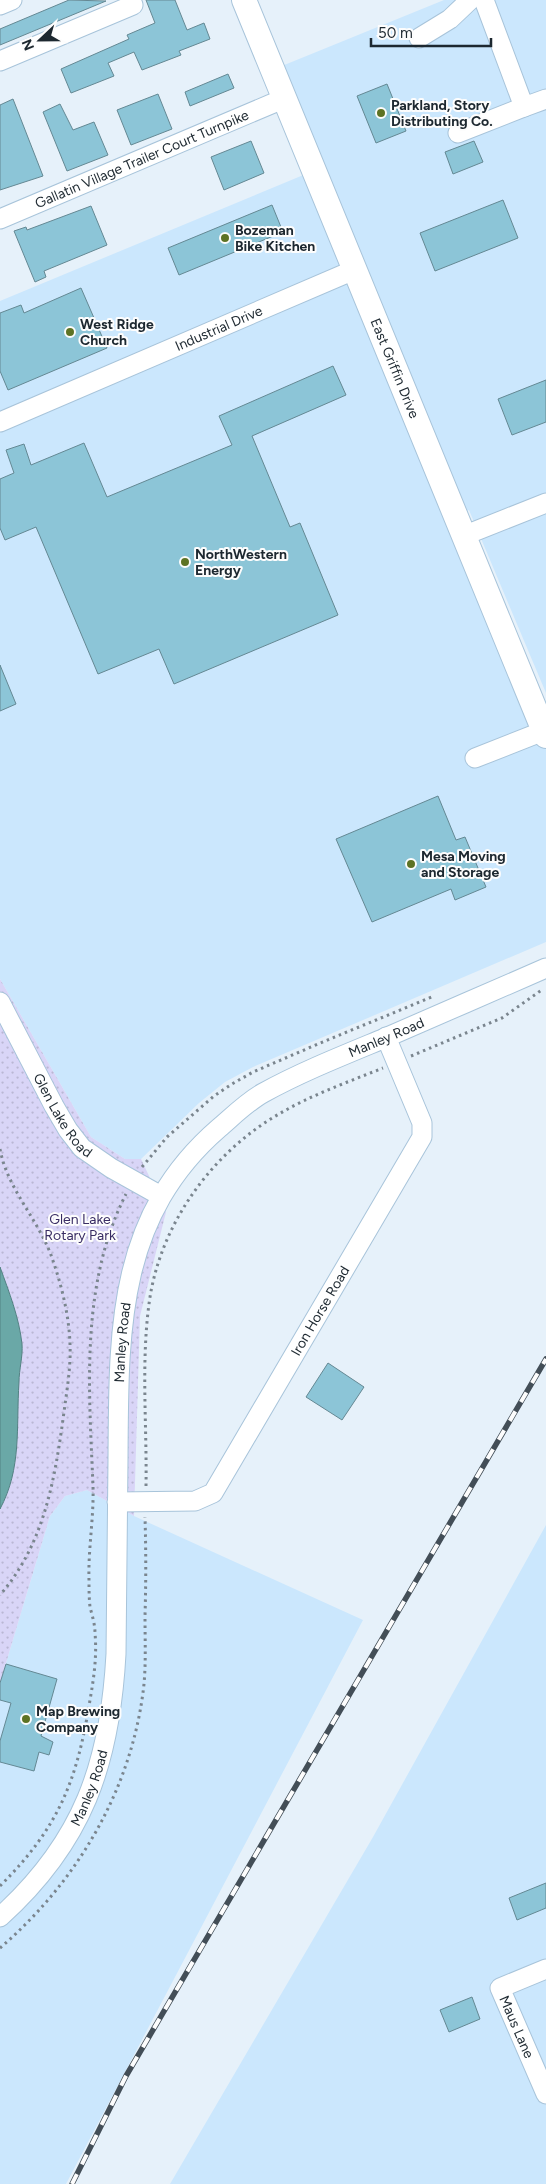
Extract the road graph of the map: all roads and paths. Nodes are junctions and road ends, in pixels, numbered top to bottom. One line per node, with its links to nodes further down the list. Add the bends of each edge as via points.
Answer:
1 (12, 0): 6 (street)
2 (131, 0): 8 (street, via 133,5)
3 (244, 0): 9 (main road, East Griffin Drive)
4 (470, 0): 7 (street, via 450,19)
5 (484, 0): 11 (street)
6 (0, 5)
7 (419, 38)
8 (0, 61)
9 (283, 99): 13 (street, Gallatin Village Trailer Court Turnpike); 14 (main road, East Griffin Drive)
10 (546, 99): 11 (street)
11 (524, 107): 12 (street)
12 (458, 133)
13 (0, 219)
14 (354, 270): 15 (street, Industrial Drive); 17 (main road, East Griffin Drive)
15 (0, 422)
16 (546, 503): 17 (street)
17 (463, 536): 18 (main road, East Griffin Drive)
18 (545, 732): 19 (street)
19 (475, 758)
20 (546, 968): 24 (street, Manley Road)
21 (546, 987): 25 (path, via 502,1018)
22 (442, 993): 27 (path, via 253,1072 232,1084 167,1137)
23 (0, 1002): 27 (street, Glen Lake Road, via 68,1130 82,1148)
24 (386, 1037): 25 (street, Iron Horse Road); 28 (street, Manley Road, via 262,1094 197,1149)
25 (397, 1062): 30 (street, Iron Horse Road, via 422,1123 422,1137 213,1493 195,1501); 30 (path, via 299,1103 260,1126 222,1157 180,1214 161,1257 149,1303)
26 (0, 1149): 31 (path, via 11,1183 34,1219 59,1281 70,1343 70,1372 50,1500 34,1544 22,1567)
27 (133, 1180): 28 (street, Glen Lake Road); 32 (path, via 117,1212 98,1272 90,1328 93,1487 89,1578 95,1669 86,1729 70,1784 54,1820)
28 (161, 1196): 29 (street, Manley Road, via 134,1261 122,1314)
29 (117, 1502): 30 (street, Iron Horse Road); 33 (street, Manley Road, via 114,1691 100,1766 80,1816 68,1836 33,1885)
30 (145, 1502): 34 (path, via 144,1683 127,1764 112,1800 70,1874 45,1906)
31 (0, 1596)
32 (0, 1886)
33 (0, 1917)
34 (0, 1948)
35 (546, 1969): 36 (street, Maus Lane, via 500,1988)
36 (546, 2094)

